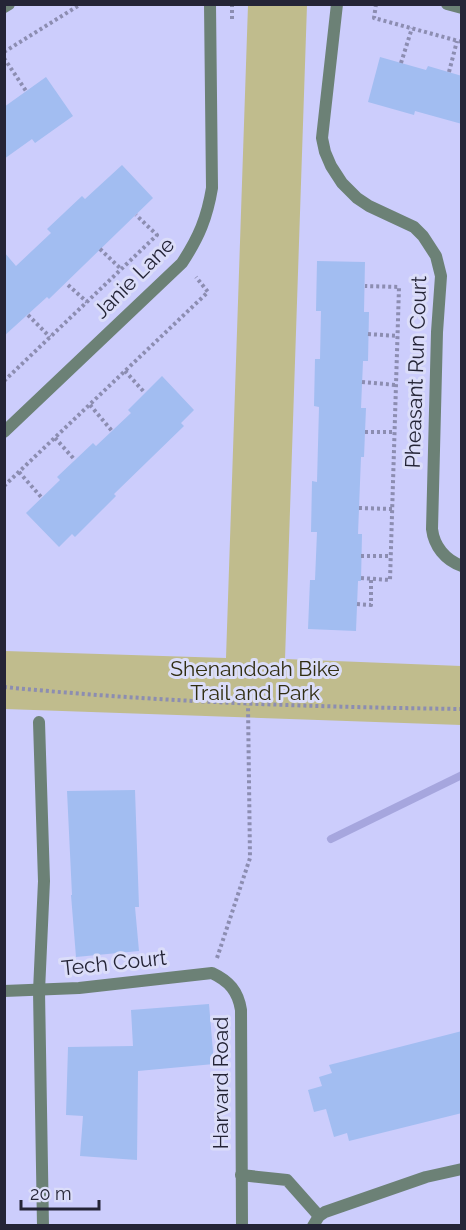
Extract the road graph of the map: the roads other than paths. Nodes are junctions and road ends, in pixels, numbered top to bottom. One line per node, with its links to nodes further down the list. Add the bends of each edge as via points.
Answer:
1 (9, 4): 5 (street)
2 (210, 4): 7 (street, Janie Lane, via 212,188 197,240 182,263)
3 (337, 4): 8 (street, Pheasant Run Court, via 322,138 331,166 342,183 369,206 414,227 436,256 442,285 437,332 432,529 438,548)
4 (447, 4): 6 (street)
5 (4, 7)
6 (462, 8)
7 (4, 432)
8 (462, 566)
9 (39, 722): 12 (street, via 44,881)
10 (226, 980): 12 (street, Tech Court, via 212,973); 14 (street, Harvard Road, via 238,997 241,1010)
11 (4, 991): 12 (street, Tech Court)
12 (39, 991): 16 (street)
13 (462, 1169): 15 (street, via 426,1177 325,1212)
14 (241, 1174): 15 (street, via 287,1180); 17 (street, Harvard Road)
15 (316, 1221)
16 (43, 1226)
17 (242, 1226)

